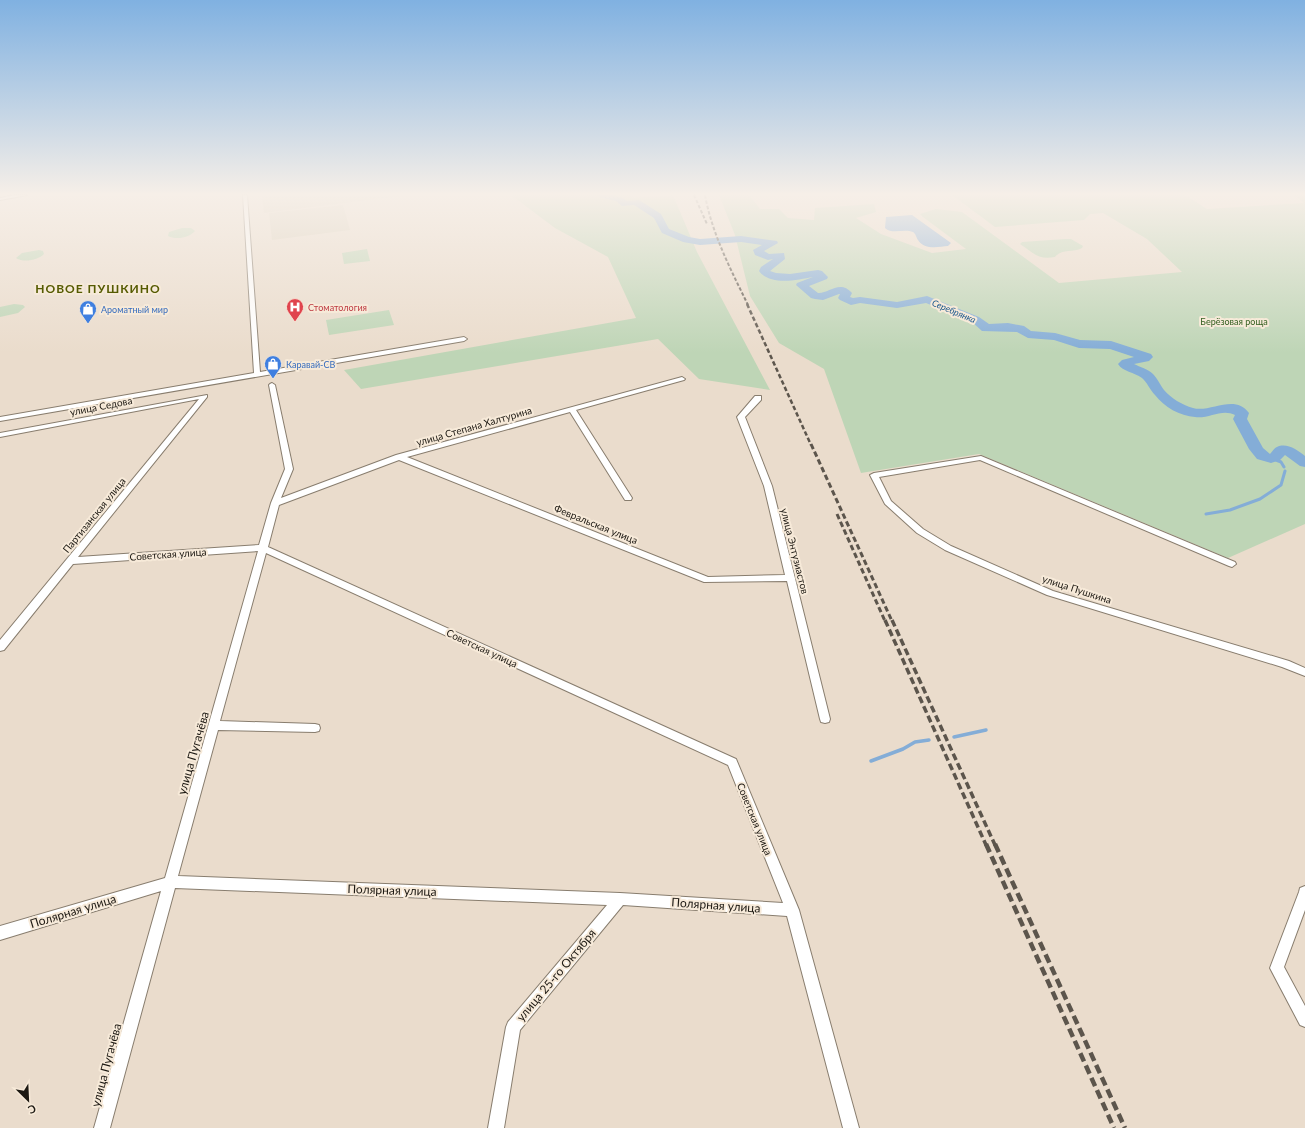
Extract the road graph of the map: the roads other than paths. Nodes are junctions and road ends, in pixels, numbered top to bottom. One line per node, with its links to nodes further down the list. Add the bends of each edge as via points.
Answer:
1 (249, 248): 3 (street)
2 (464, 339): 3 (street)
3 (257, 374): 9 (street)
4 (682, 379): 8 (street, улица Степана Халтурина)
5 (272, 385): 13 (street, улица Пугачёва, via 289,469)
6 (205, 396): 10 (street, улица Седова); 15 (street, Партизанская улица)
7 (758, 398): 17 (street, улица Энтузиастов, via 741,417 768,486)
8 (572, 409): 11 (street, улица Степана Халтурина); 12 (street)
9 (0, 419)
10 (0, 435)
11 (398, 458): 13 (street, улица Степана Халтурина); 17 (street, Февральская улица, via 707,580)
12 (628, 498)
13 (275, 504): 14 (street, улица Пугачёва)
14 (263, 548): 15 (street, Советская улица); 21 (street, улица Пугачёва); 26 (street, Советская улица, via 732,762)
15 (70, 561): 18 (street, Партизанская улица)
16 (1232, 564): 19 (street, улица Пушкина, via 981,458 874,475 888,502 920,531 948,548 1050,593)
17 (791, 578): 20 (street, улица Энтузиастов)
18 (0, 647)
19 (1305, 672)
20 (825, 719)
21 (214, 725): 22 (street); 23 (street, улица Пугачёва)
22 (315, 728)
23 (170, 882): 25 (street, Полярная улица); 27 (street, Полярная улица); 29 (street, улица Пугачёва)
24 (1305, 892): 28 (street, via 1277,968)
25 (620, 899): 26 (street, Полярная улица); 30 (street, улица 25-го Октября, via 513,1027)
26 (792, 910): 31 (street, Советская улица)
27 (0, 934)
28 (1305, 1020)
29 (102, 1128)
30 (496, 1128)
31 (851, 1128)

